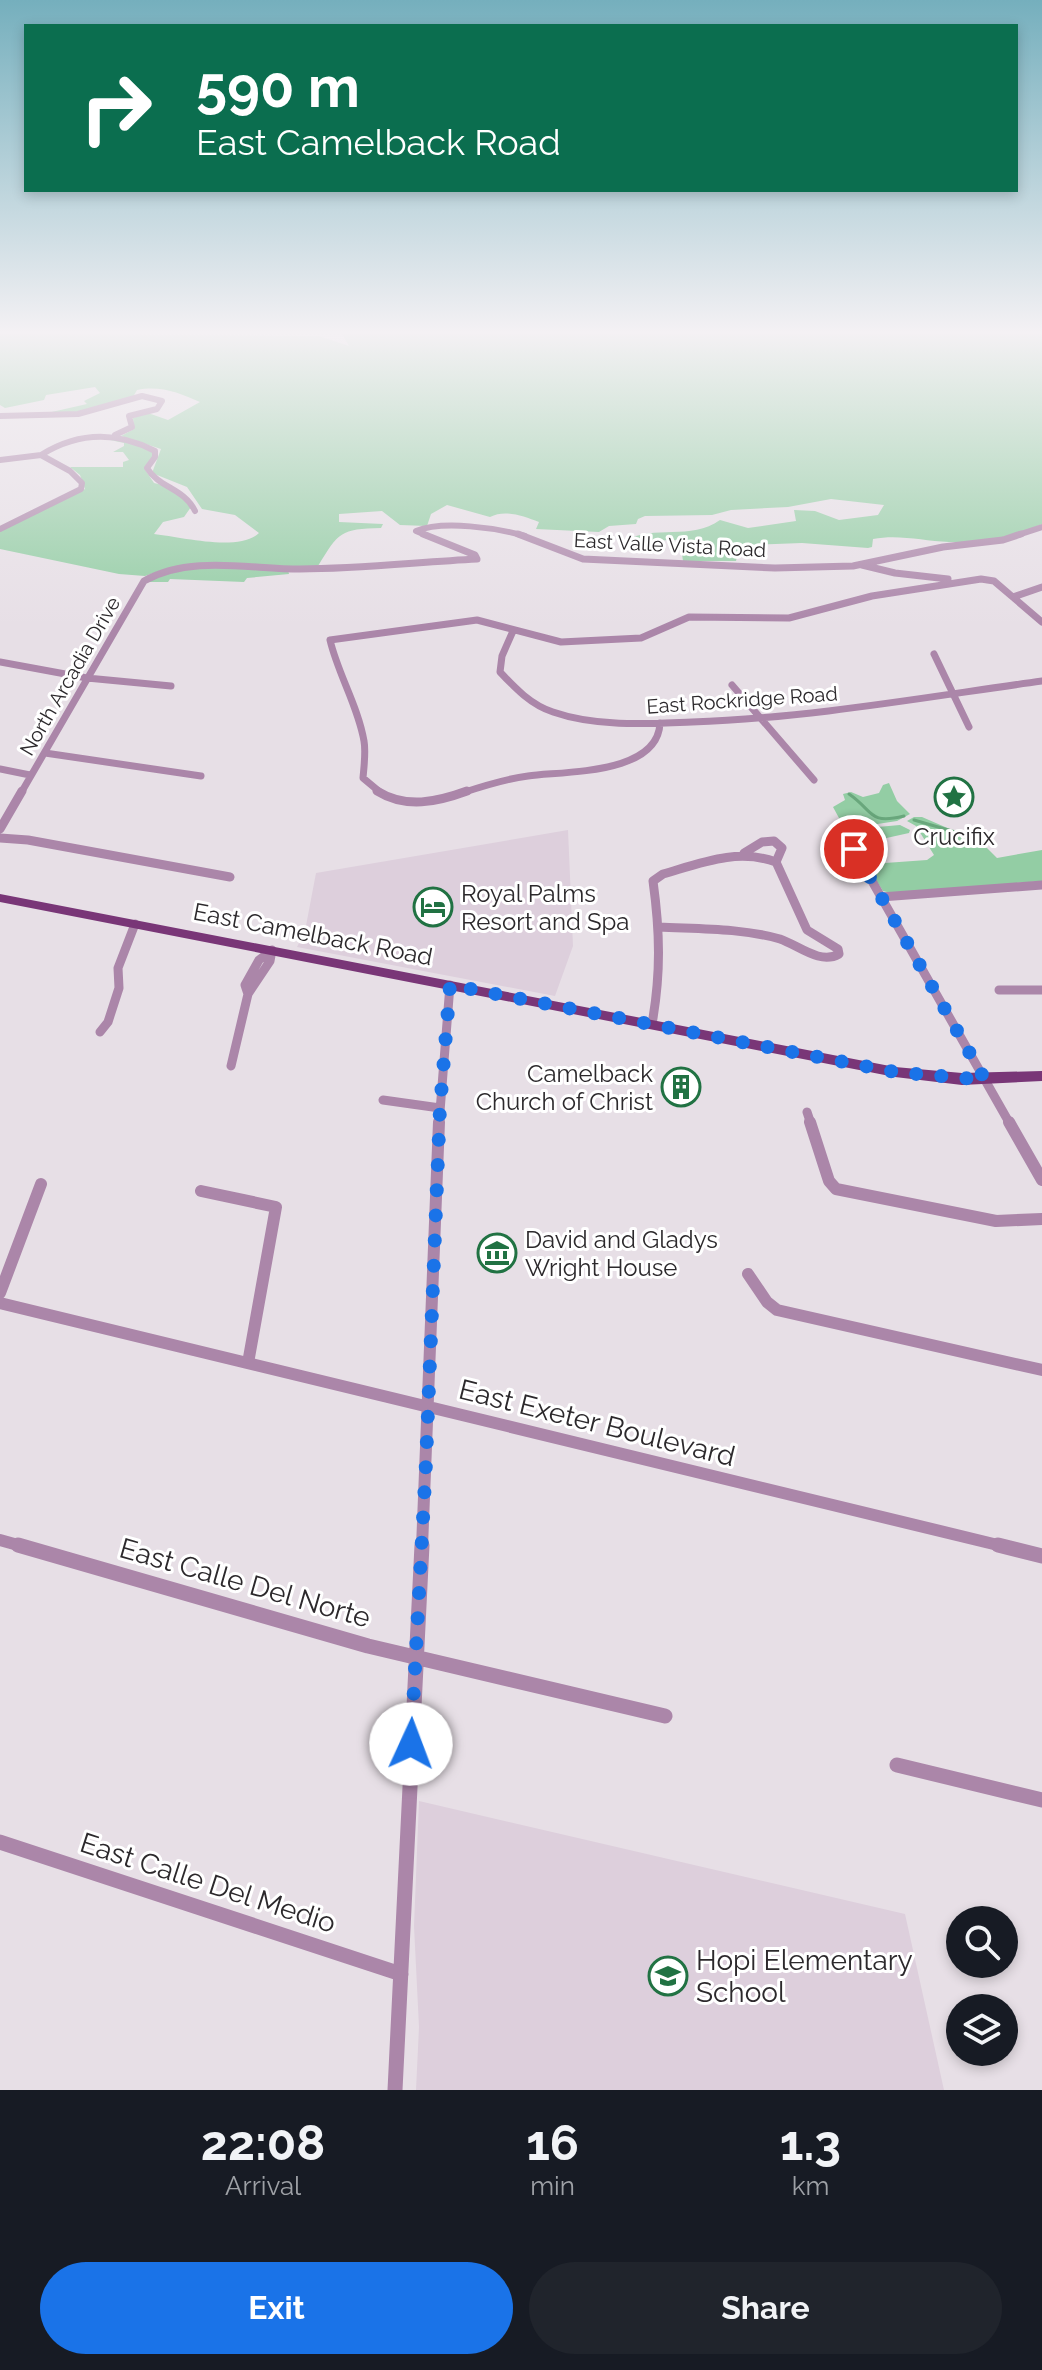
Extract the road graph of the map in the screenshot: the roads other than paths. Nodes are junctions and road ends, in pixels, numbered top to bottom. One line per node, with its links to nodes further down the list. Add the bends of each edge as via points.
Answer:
1 (124, 432): 2 (street)
2 (113, 436): 3 (street, via 77,439); 5 (street, via 155,451 147,468 150,474 178,488)
3 (41, 455): 4 (street); 7 (street, via 76,474 81,489)
4 (0, 460)
5 (195, 511)
6 (1042, 527): 8 (street, East Valle Vista Road, via 1003,540)
7 (0, 529)
8 (862, 565): 9 (street, East Valle Vista Road, via 775,568 593,560 565,555 505,531 426,527 416,531 477,559 310,569 195,566 162,571); 10 (street)
9 (144, 581): 17 (street, North Arcadia Drive)
10 (966, 581): 12 (street, via 990,580); 14 (street, via 872,596 789,618 689,617 641,638 561,642)
11 (1042, 587): 12 (street)
12 (1013, 597): 13 (street)
13 (1042, 622)
14 (513, 631): 23 (street, East Rockridge Road, via 500,672 529,701 576,717); 23 (street, via 477,620 330,640 361,727 363,778 382,796 431,802 512,778 614,766 652,747)
15 (934, 654): 21 (street)
16 (0, 662): 17 (street)
17 (87, 678): 20 (street); 25 (street, North Arcadia Drive)
18 (1042, 681): 21 (street, East Rockridge Road)
19 (732, 685): 22 (street)
20 (171, 686)
21 (953, 694): 22 (street, East Rockridge Road); 24 (street)
22 (762, 718): 23 (street, East Rockridge Road); 29 (street)
23 (660, 723)
24 (969, 727)
25 (45, 753): 27 (street, North Arcadia Drive); 28 (street)
26 (0, 769): 27 (street)
27 (30, 775): 30 (street, North Arcadia Drive)
28 (201, 776)
29 (814, 780)
30 (0, 829)
31 (843, 830): 37 (street)
32 (0, 838): 35 (street)
33 (744, 853): 34 (street); 34 (street, via 774,841 782,848); 40 (street, via 653,881)
34 (776, 862): 41 (street)
35 (230, 877)
36 (1042, 885): 37 (street)
37 (881, 897): 51 (street)
38 (0, 898): 39 (main road, East Camelback Road)
39 (135, 924): 43 (main road, East Camelback Road); 48 (street, via 118,968 119,988 108,1022)
40 (659, 927): 42 (street, via 740,931); 47 (street, via 660,977)
41 (807, 930): 42 (street); 42 (street, via 839,954 822,956)
42 (783, 940)
43 (272, 950): 44 (main road, East Camelback Road); 49 (street, via 248,994)
44 (450, 985): 47 (main road, East Camelback Road); 53 (street)
45 (999, 990): 46 (street)
46 (1042, 990)
47 (652, 1024): 51 (main road, East Camelback Road, via 895,1072)
48 (100, 1032)
49 (231, 1066)
50 (1042, 1076): 51 (main road, East Camelback Road)
51 (985, 1080): 55 (street)
52 (383, 1100): 53 (street)
53 (440, 1108): 64 (street)
54 (807, 1112): 58 (street, via 833,1187 996,1221)
55 (1042, 1180)
56 (41, 1184): 60 (street)
57 (201, 1191): 62 (street, via 276,1207)
58 (1042, 1219)
59 (748, 1274): 63 (street, via 777,1310)
60 (0, 1293)
61 (0, 1303): 62 (street, East Exeter Boulevard)
62 (248, 1363): 64 (street, East Exeter Boulevard)
63 (1042, 1370)
64 (428, 1407): 66 (street, East Exeter Boulevard); 67 (street)
65 (0, 1540): 67 (street, East Calle Del Norte)
66 (1042, 1556)
67 (414, 1658): 68 (street, East Calle Del Norte); 72 (street)
68 (665, 1716)
69 (897, 1765): 70 (street)
70 (1042, 1800)
71 (0, 1842): 72 (street, East Calle Del Medio)
72 (401, 1974): 73 (street)
73 (395, 2090)

